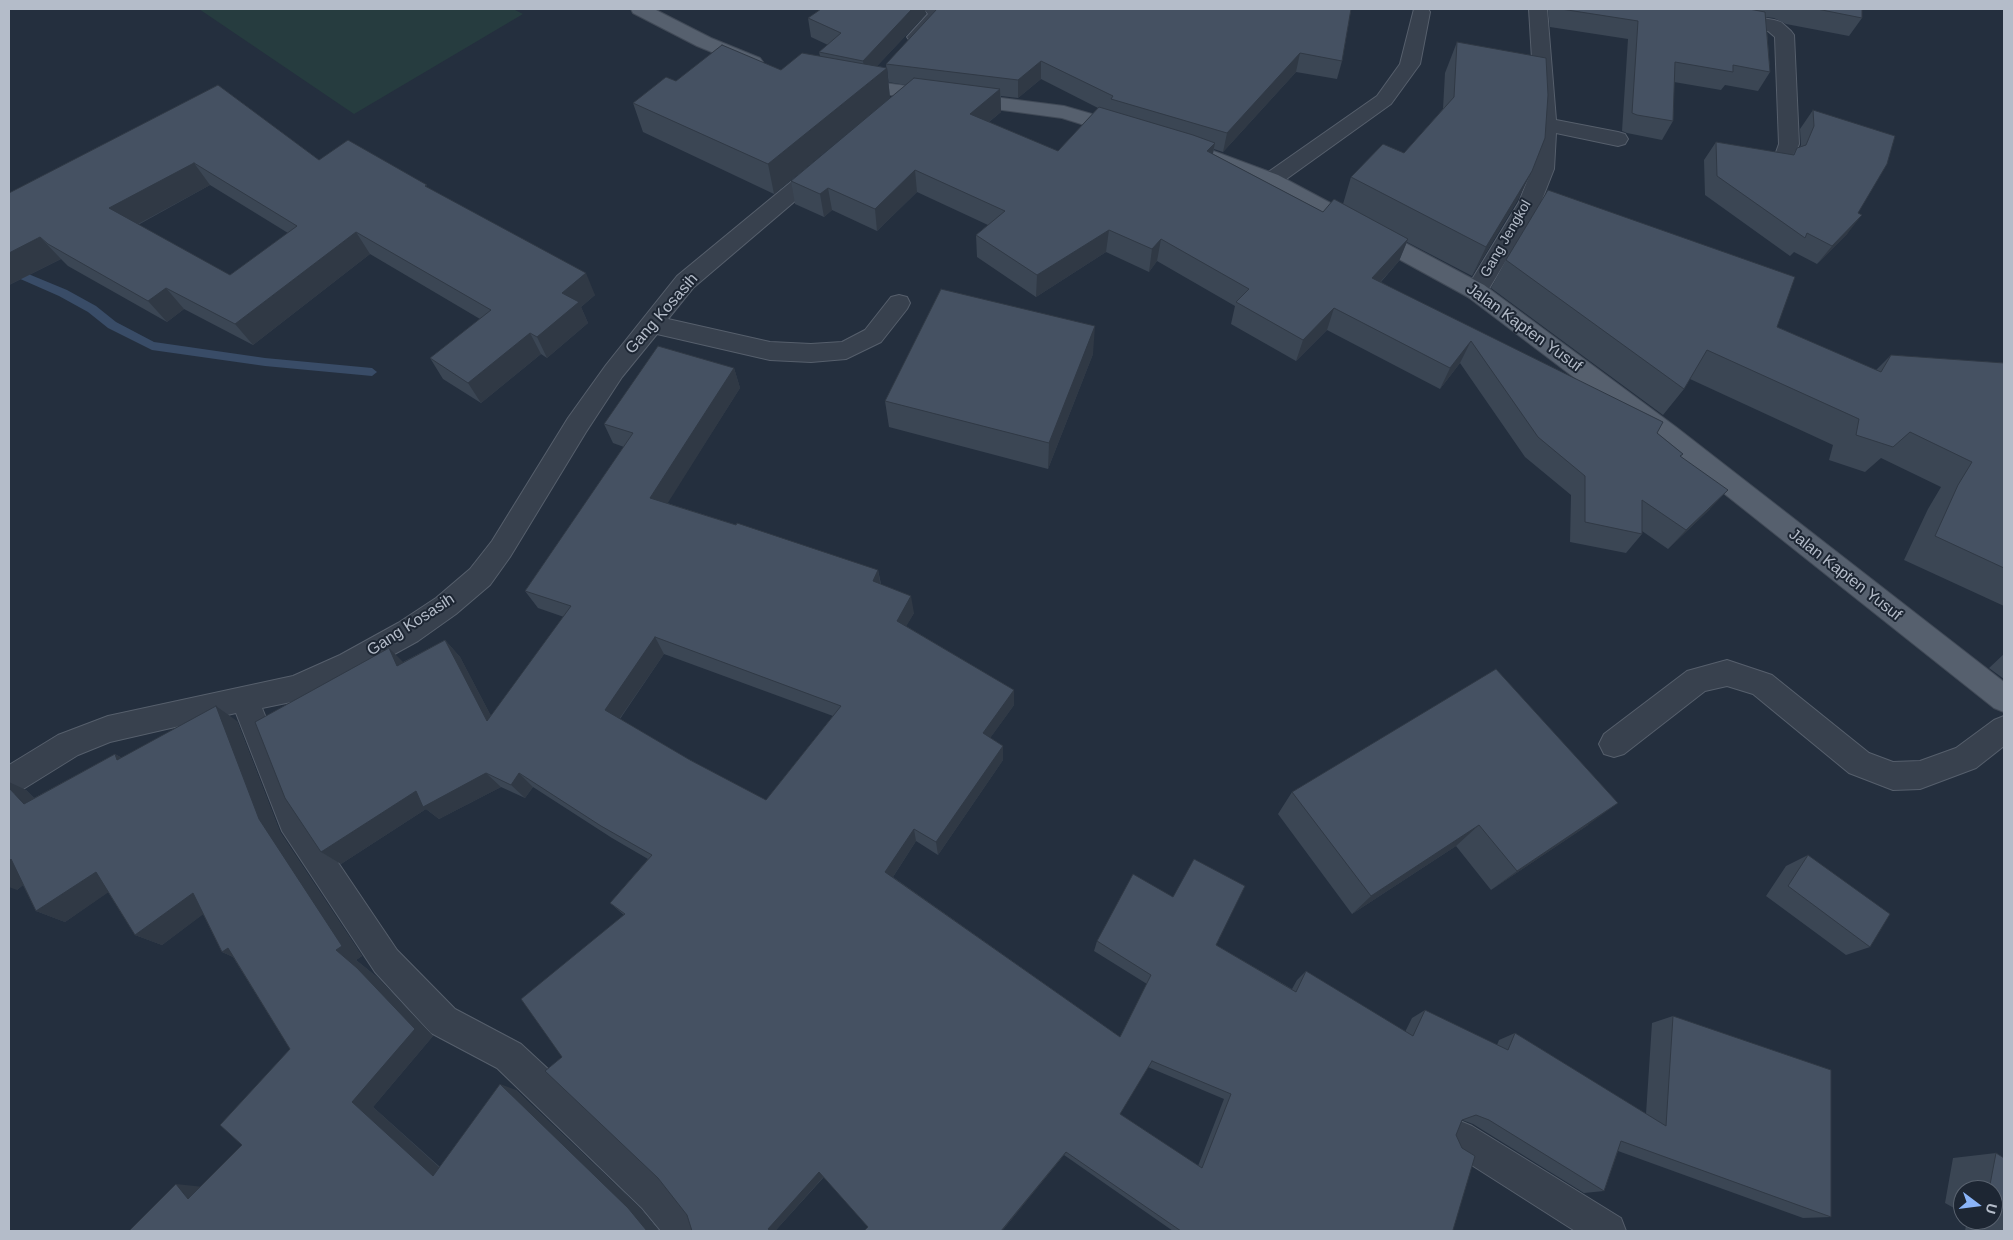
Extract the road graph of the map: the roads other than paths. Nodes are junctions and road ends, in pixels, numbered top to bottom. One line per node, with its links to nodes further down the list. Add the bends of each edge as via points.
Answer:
1 (640, 9): 6 (main road, via 704,42)
2 (932, 9): 8 (street, via 939,13)
3 (1538, 9): 11 (street, Gang Jengkol)
4 (1679, 9): 16 (street, via 1774,26 1784,35 1790,132)
5 (1421, 12): 17 (street, via 1410,64 1384,100)
6 (775, 69)
7 (832, 80): 8 (main road)
8 (870, 88): 9 (main road)
9 (911, 93): 10 (street); 12 (main road, via 1064,112)
10 (888, 112)
11 (1546, 126): 13 (street); 18 (street, Gang Jengkol, via 1543,169 1530,202)
12 (1140, 134)
13 (1618, 139)
14 (1178, 146): 17 (main road, Jalan Kapten Yusuf)
15 (835, 157): 20 (street, Gang Kosasih, via 685,282)
16 (1784, 158)
17 (1271, 180): 18 (main road, Jalan Kapten Yusuf)
18 (1476, 291): 21 (main road, Jalan Kapten Yusuf, via 1667,434)
19 (899, 303): 20 (street, via 873,336 846,350 811,353 770,351)
20 (650, 324): 22 (street, Gang Kosasih, via 577,426 502,549 480,577 446,606 350,664 296,688)
21 (2004, 699)
22 (245, 700): 25 (street, Gang Kosasih, via 108,729 68,745); 27 (street, via 293,821 386,961 443,1021 509,1056 589,1130 648,1189)
23 (2004, 729): 24 (street, via 1966,758 1920,775 1893,776 1859,763 1762,684 1727,673 1697,680)
24 (1614, 744)
25 (9, 781)
26 (1460, 1138): 28 (street)
27 (684, 1231)
28 (1608, 1231)

